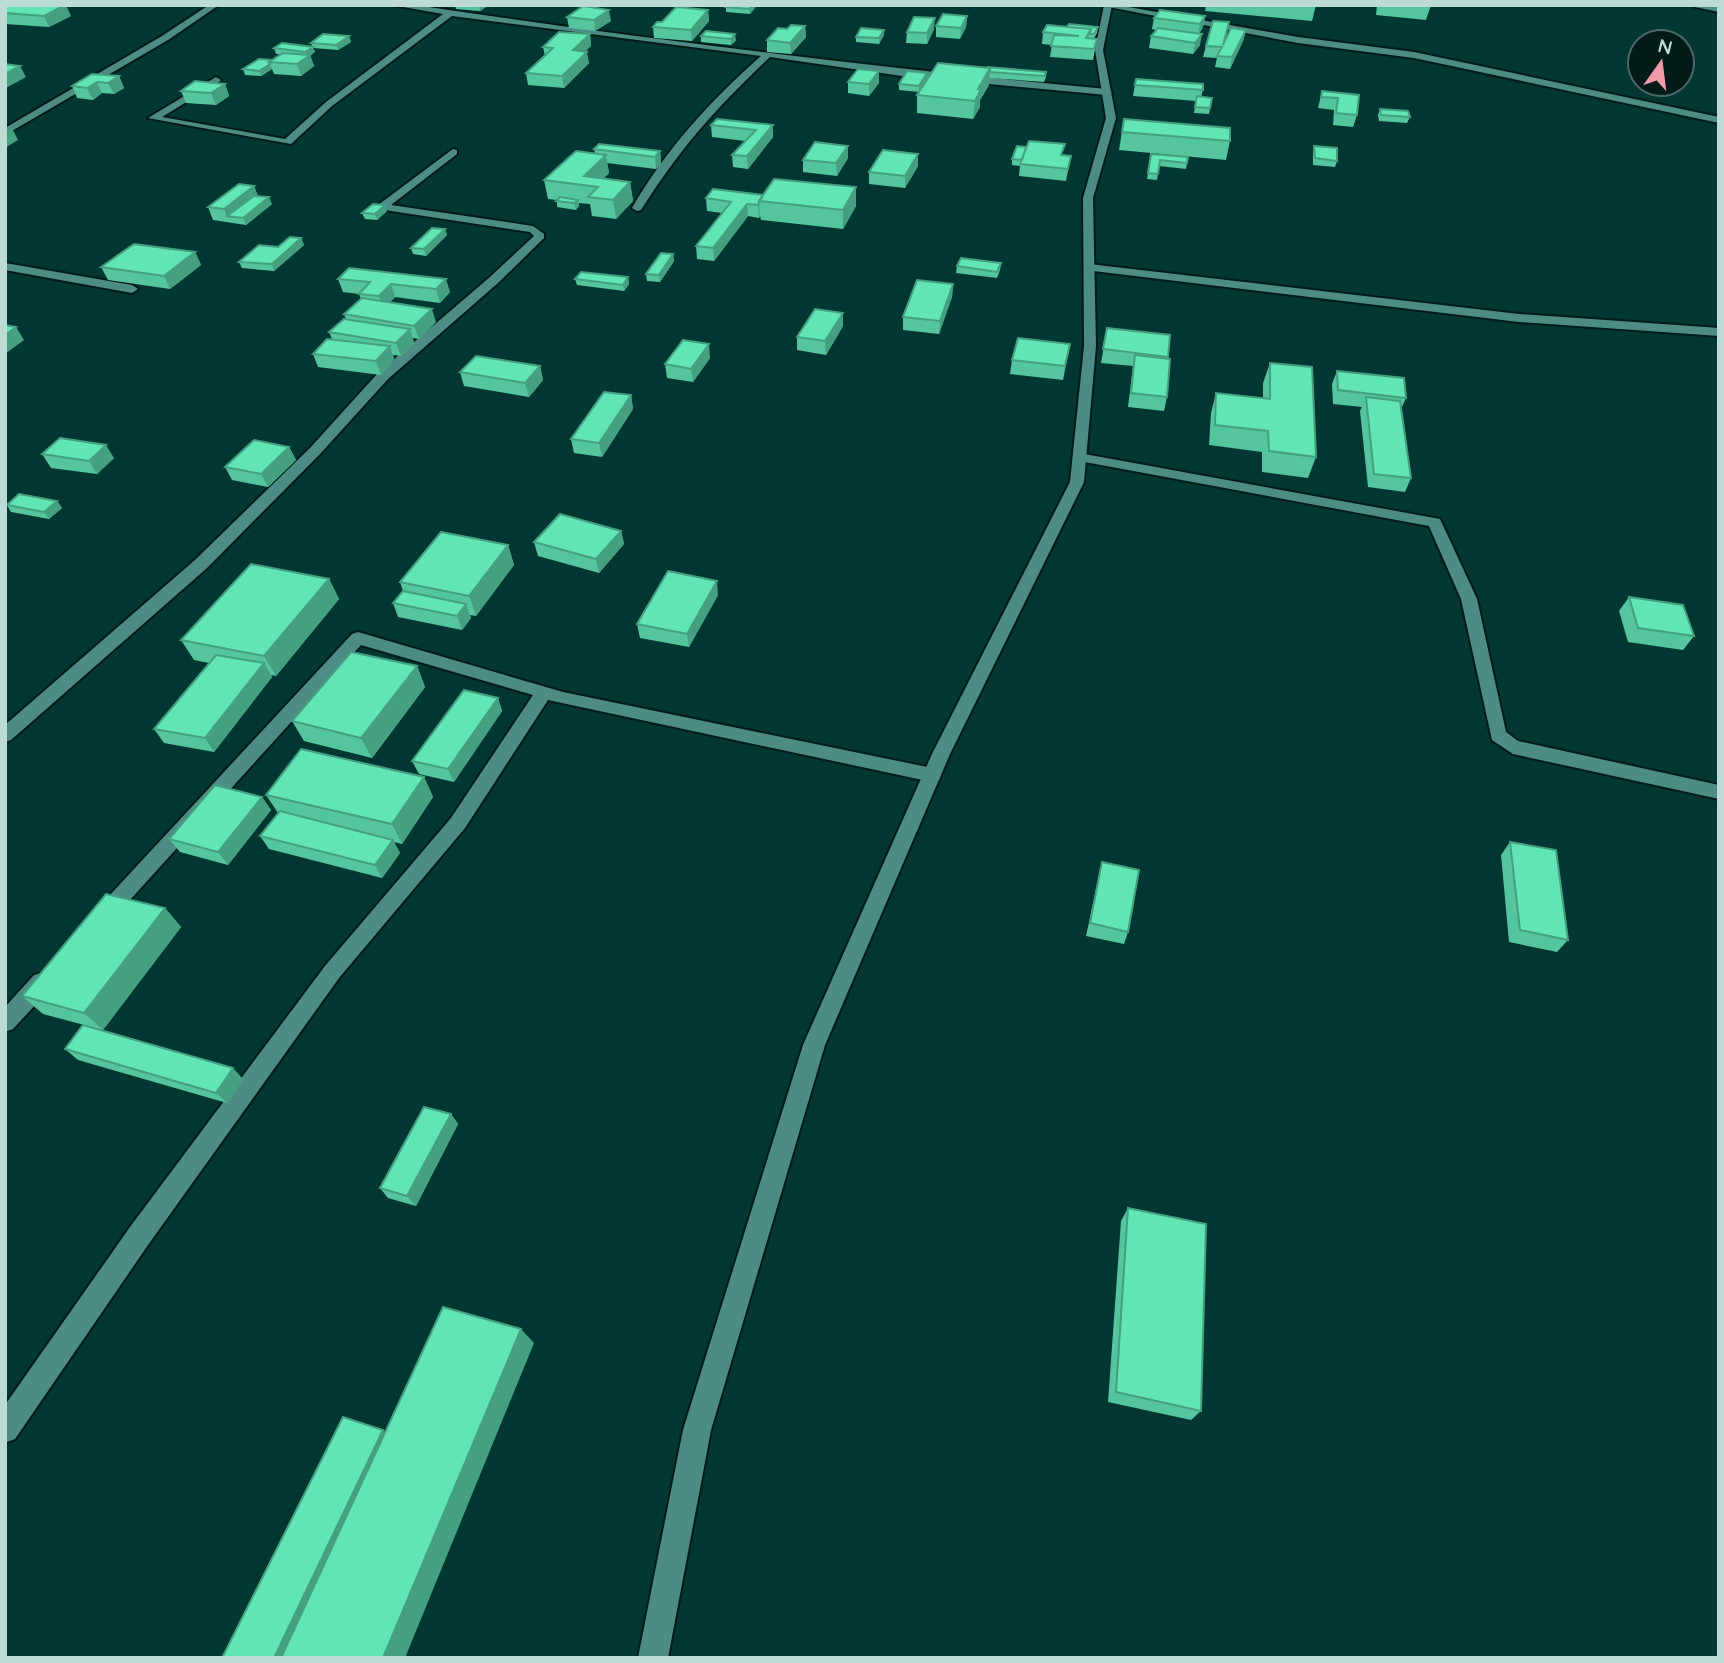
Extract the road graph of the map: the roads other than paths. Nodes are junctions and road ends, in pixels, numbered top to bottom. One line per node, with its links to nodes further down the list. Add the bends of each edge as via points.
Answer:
1 (215, 5): 11 (street)
2 (396, 5): 6 (street)
3 (1698, 5): 5 (street)
4 (1107, 6): 9 (street, via 1099,50); 10 (street, via 1414,55)
5 (1719, 10)
6 (449, 14): 7 (street); 8 (street, via 329,104 287,142 153,118)
7 (766, 56): 9 (street); 13 (street, via 716,104 654,177)
8 (216, 79)
9 (1107, 92): 15 (street, via 1111,118 1088,198)
10 (1719, 120)
11 (5, 132)
12 (453, 152): 20 (street, via 382,207 533,229 540,236 383,376 201,564)
13 (637, 208)
14 (5, 266): 16 (street)
15 (1089, 268): 17 (street, via 1519,318); 18 (street, via 1090,346)
16 (132, 289)
17 (1719, 332)
18 (1079, 457): 21 (street, via 1077,482); 22 (street, via 1436,522 1469,599 1498,736 1513,747)
19 (544, 692): 21 (street); 23 (street, via 358,638); 26 (street, via 458,823 332,972)
20 (5, 735)
21 (932, 775): 27 (street, via 814,1045 697,1430)
22 (1719, 792)
23 (89, 931)
24 (52, 972): 25 (street)
25 (5, 1023)
26 (5, 1429)
27 (653, 1658)

